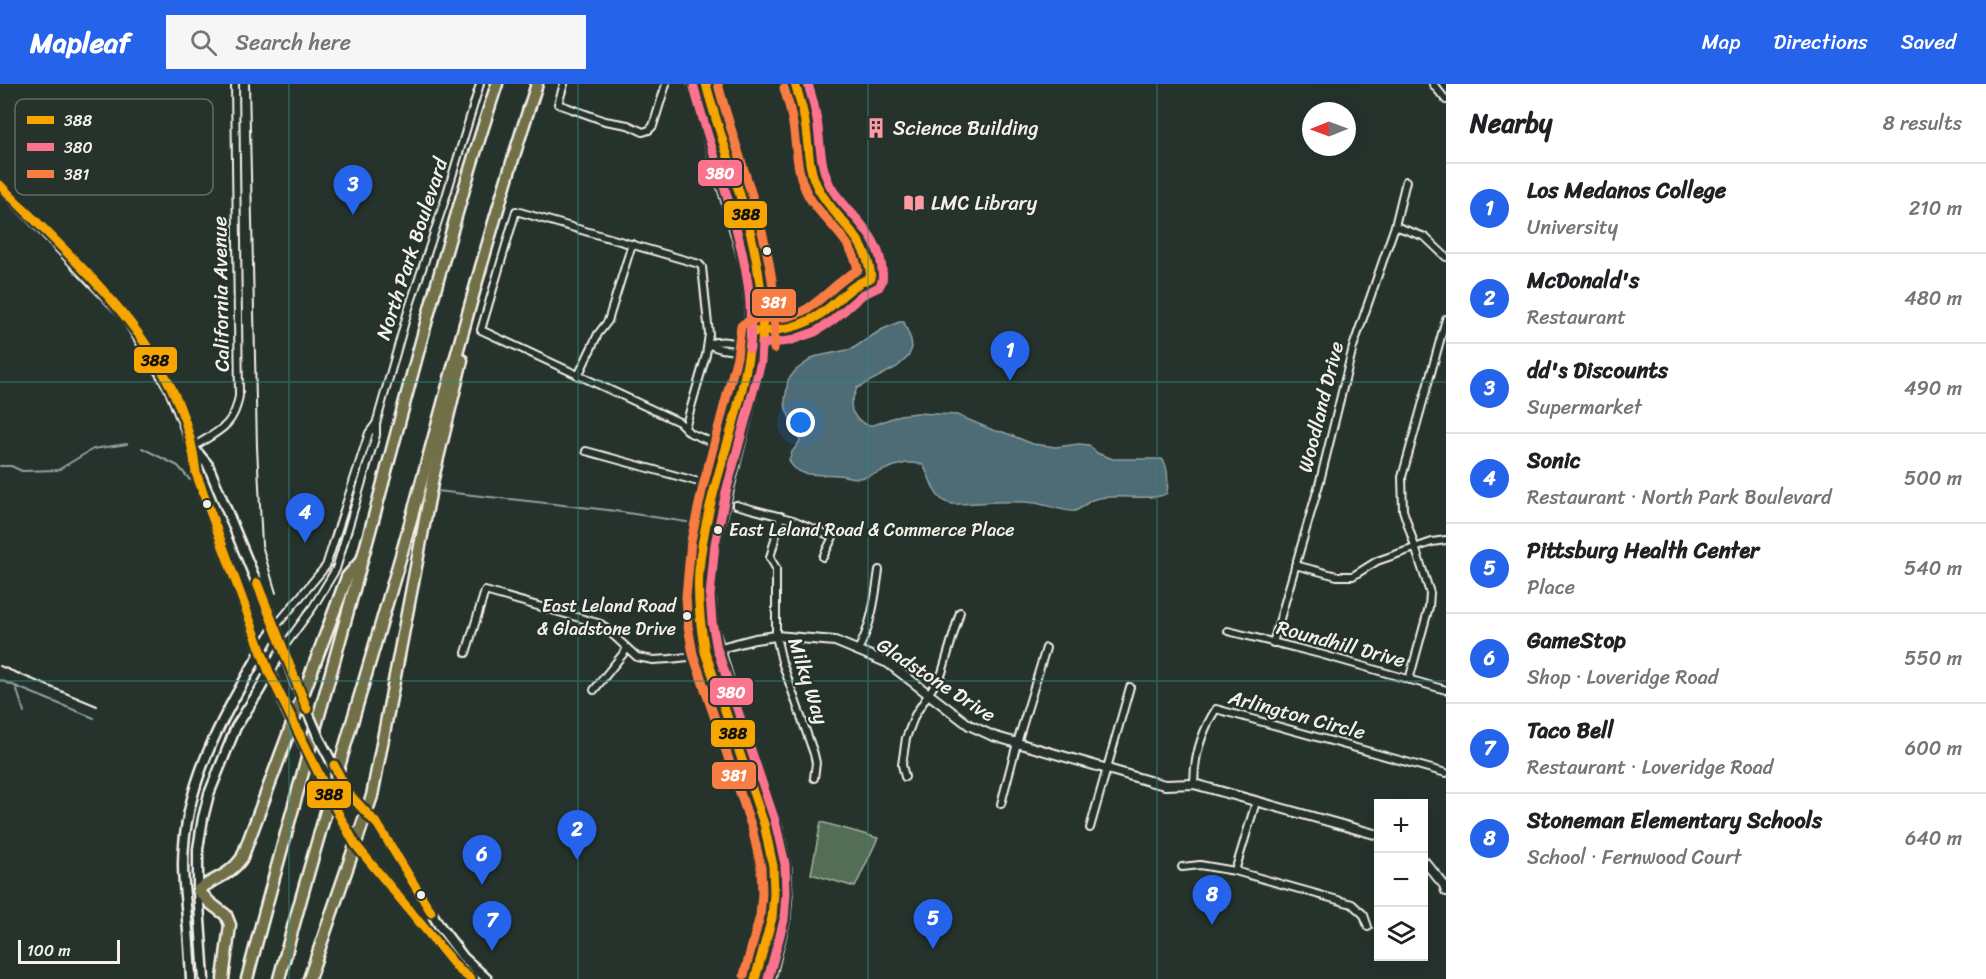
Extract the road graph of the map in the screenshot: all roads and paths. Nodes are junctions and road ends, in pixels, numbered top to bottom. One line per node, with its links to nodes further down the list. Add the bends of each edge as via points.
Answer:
1 (235, 84): 24 (street, California Avenue, via 238,396 230,422)
2 (480, 84): 22 (street, North Park Boulevard)
3 (497, 84): 34 (highway, via 468,174)
4 (537, 84): 16 (highway)
5 (564, 84): 6 (street, via 558,104 643,132 653,126)
6 (666, 84)
7 (693, 84): 19 (main road, via 746,269 751,299)
8 (706, 84): 20 (main road, via 758,264 764,298)
9 (1433, 84): 10 (street)
10 (1446, 100)
11 (1407, 181): 13 (street, Woodland Drive)
12 (0, 185): 24 (main road, via 125,316 169,387)
13 (1395, 226): 15 (street, via 1425,237); 35 (street, Woodland Drive, via 1353,347)
14 (632, 244): 18 (street, via 702,267); 21 (street, via 608,321); 21 (street, via 516,211 481,330)
15 (1446, 257)
16 (468, 314): 64 (highway, via 468,336 433,478 374,785); 78 (highway)
17 (1446, 319): 32 (street, via 1402,477 1403,510)
18 (708, 344): 19 (street, via 717,340); 23 (street)
19 (750, 348): 20 (street); 25 (main road)
20 (762, 349): 28 (main road)
21 (578, 375): 23 (street)
22 (376, 424): 38 (street, North Park Boulevard, via 369,433 326,566); 42 (street, North Park Boulevard, via 336,569)
23 (685, 428): 25 (street)
24 (193, 447): 38 (main road, via 208,465); 47 (main road, via 196,473)
25 (726, 448): 27 (main road)
26 (586, 451): 27 (street)
27 (716, 486): 28 (street); 48 (main road, via 697,585)
28 (728, 490): 43 (main road, via 711,575 710,606)
29 (736, 505): 30 (street)
30 (781, 516): 33 (street, via 833,537); 40 (street, Milky Way, via 771,558 777,568)
31 (1446, 540): 32 (street)
32 (1415, 549): 35 (street, via 1377,561 1353,576); 51 (street, via 1430,600)
33 (823, 557)
34 (363, 560): 72 (highway, via 347,577 242,858 227,875); 77 (highway)
35 (1295, 565): 41 (street, Woodland Drive)
36 (879, 570): 46 (street, via 874,609)
37 (960, 612): 55 (street, via 942,673)
38 (275, 627): 42 (main road); 47 (main road)
39 (1228, 631): 41 (street, Roundhill Drive)
40 (776, 636): 43 (street, Gladstone Drive); 46 (street, Gladstone Drive, via 835,641); 60 (street, Milky Way, via 814,754)
41 (1273, 643): 51 (street, Roundhill Drive)
42 (283, 648): 50 (main road); 64 (main road, bridge, via 319,738 348,793)
43 (718, 648): 48 (street, Gladstone Drive); 83 (main road, via 784,857 785,919)
44 (1046, 648): 56 (street)
45 (627, 649): 48 (street, Gladstone Drive, via 637,657 653,660); 49 (street, Gladstone Drive, via 602,624 485,591); 53 (street)
46 (858, 650): 55 (street, Gladstone Drive, via 888,663)
47 (261, 651): 50 (main road); 74 (main road, via 206,754 190,803 183,864)
48 (705, 652): 82 (main road, via 762,817 772,859 772,918)
49 (466, 654)
50 (269, 672): 67 (main road, bridge); 72 (main road, via 236,727 209,794 198,849)
51 (1409, 680): 54 (street, Roundhill Drive)
52 (1130, 687): 57 (street)
53 (594, 690)
54 (1446, 690)
55 (928, 694): 56 (street, Gladstone Drive, via 969,725); 59 (street, via 906,738 902,765)
56 (1017, 743): 57 (street, Gladstone Drive); 63 (street)
57 (1107, 770): 61 (street, Gladstone Drive, via 1165,785); 65 (street)
58 (1446, 773): 61 (street, Arlington Circle, via 1216,709 1204,732)
59 (905, 777)
60 (814, 778)
61 (1194, 784): 62 (street, Gladstone Drive)
62 (1256, 802): 66 (street, Gladstone Drive); 70 (street)
63 (1001, 804)
64 (365, 811): 67 (highway); 81 (main road, via 378,825 439,925)
65 (1090, 828)
66 (1374, 834)
67 (355, 844): 79 (highway); 80 (main road, via 458,969)
68 (1428, 866): 71 (street)
69 (1182, 867): 70 (street, via 1200,865)
70 (1235, 871): 73 (street, via 1352,904 1364,915)
71 (1445, 887)
72 (198, 890): 75 (main road); 76 (highway, via 226,915 230,925)
73 (1368, 927)
74 (191, 979)
75 (204, 979)
76 (223, 979)
77 (247, 979)
78 (279, 979)
79 (309, 979)
80 (471, 979)
81 (487, 979)
82 (755, 979)
83 (770, 979)

